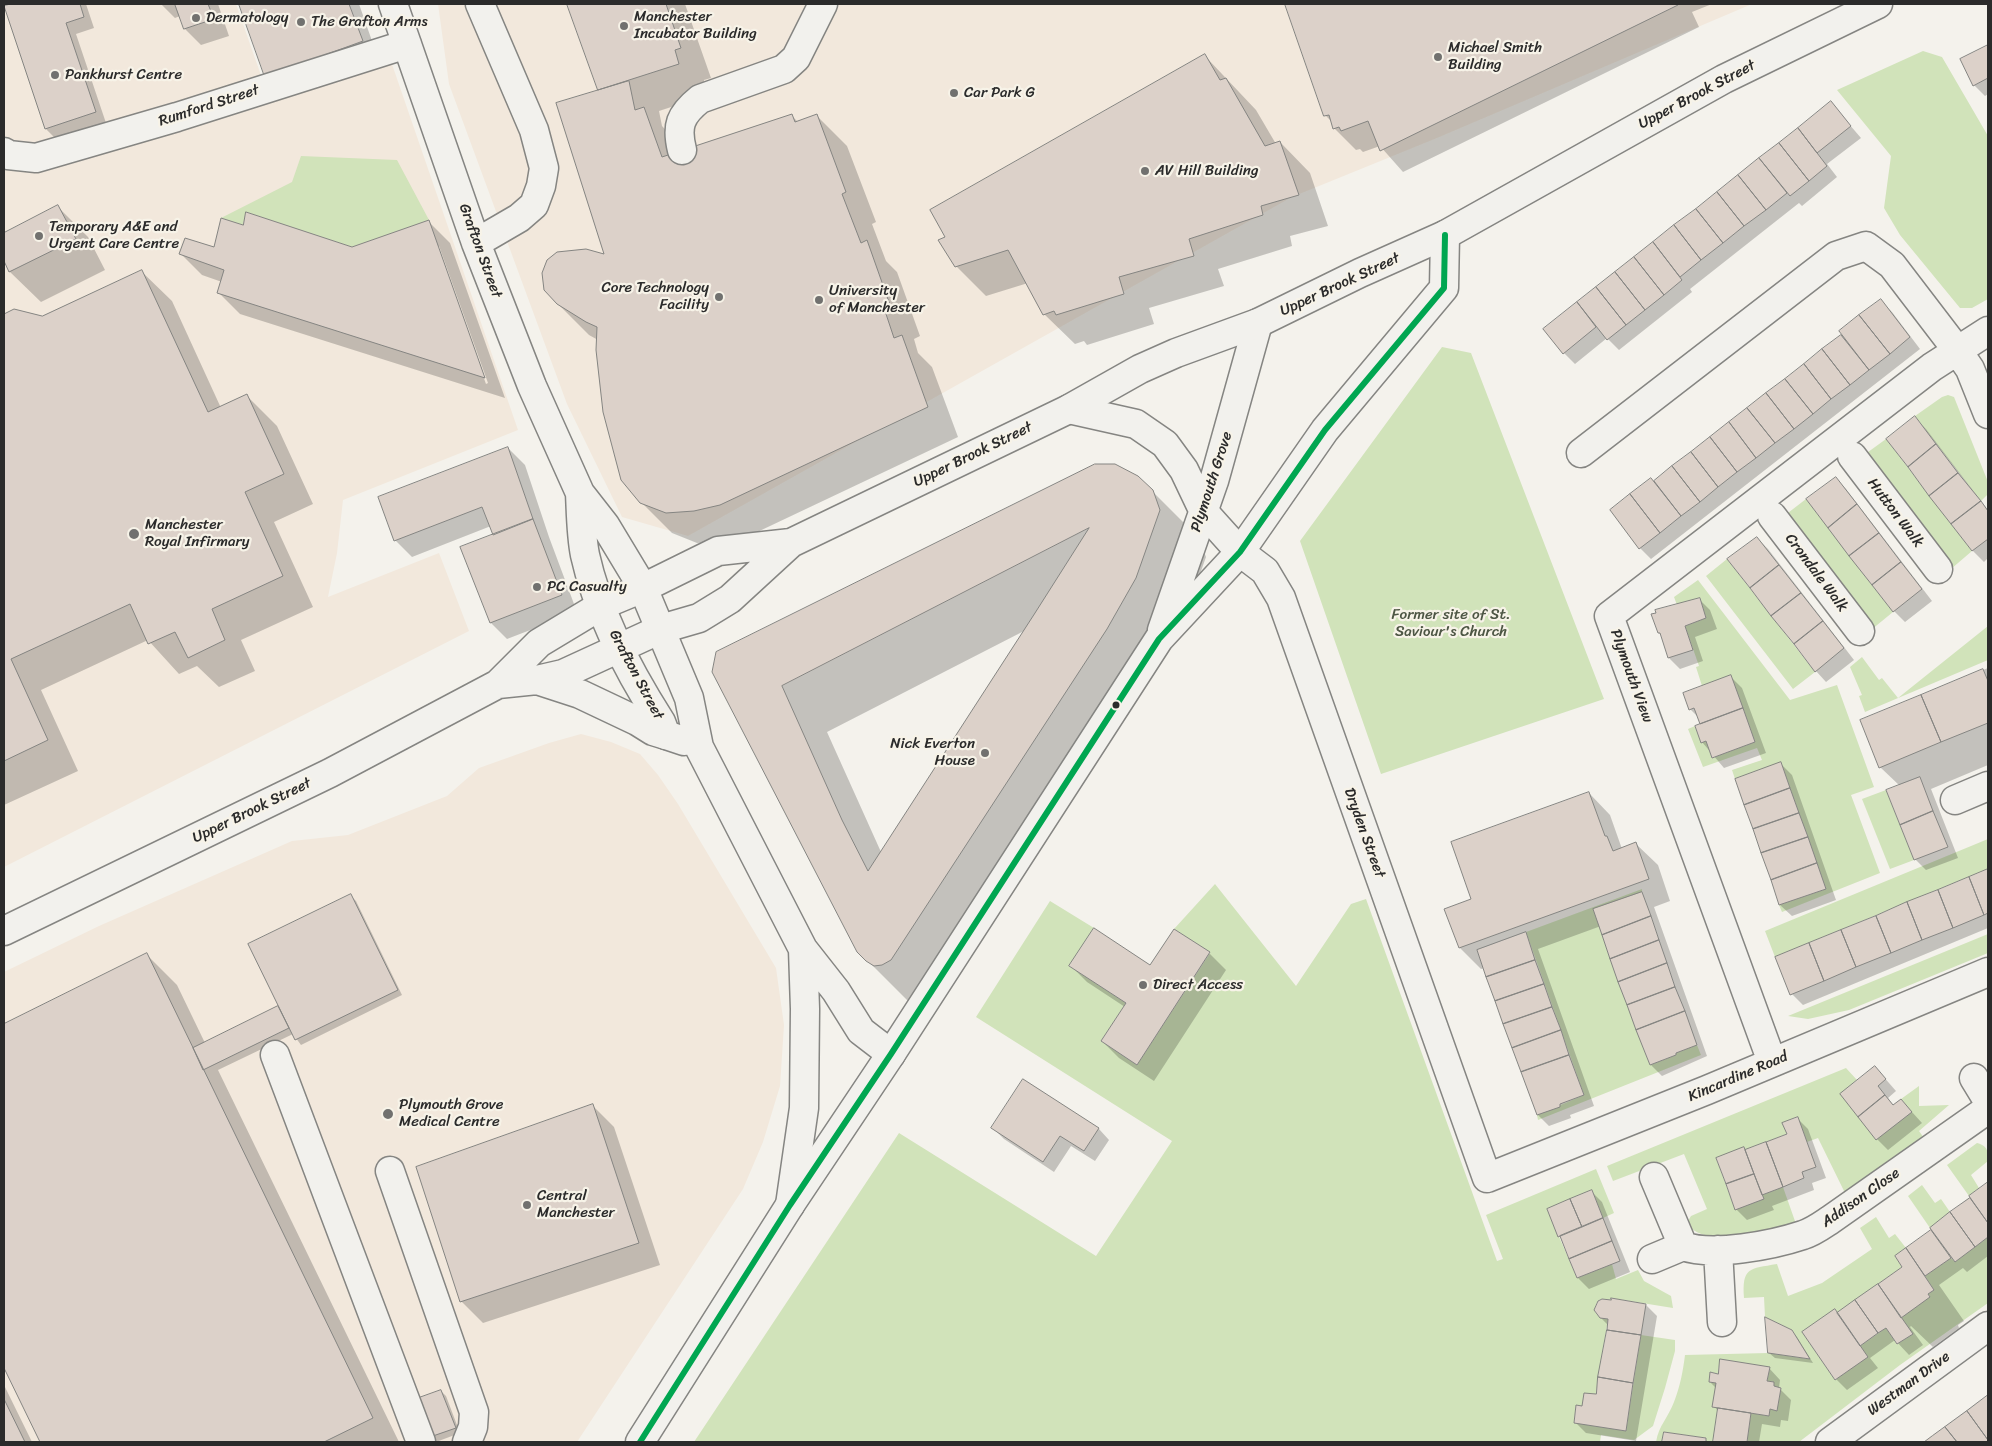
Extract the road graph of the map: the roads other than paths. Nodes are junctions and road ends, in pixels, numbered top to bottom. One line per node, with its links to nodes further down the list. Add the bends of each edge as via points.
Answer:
1 (393, 4): 5 (main road, Grafton Street)
2 (480, 4): 9 (main road, via 534,130 544,168 542,186 534,204 519,218)
3 (824, 4): 6 (main road, via 796,58 784,69 700,99 688,108 680,121 678,137)
4 (1878, 4): 8 (main road, Upper Brook Street, via 1724,79)
5 (407, 44): 7 (main road, Rumford Street, via 36,158); 9 (main road, Grafton Street)
6 (682, 150)
7 (6, 154)
8 (1445, 235): 10 (main road, Upper Brook Street); 21 (main road, Plymouth Grove, via 1444,288 1325,430)
9 (476, 243): 17 (main road, Grafton Street, via 532,386)
10 (1258, 323): 13 (main road, Upper Brook Street, via 1140,368); 18 (main road, Plymouth Grove)
11 (1988, 331): 12 (main road)
12 (1957, 350): 14 (main road, via 1970,369); 15 (main road, via 1892,265 1866,246 1836,256); 40 (main road, Plymouth View, via 1609,616)
13 (1070, 409): 18 (main road, Dryden Street, via 1136,424 1165,444 1184,470); 20 (main road, Upper Brook Street)
14 (1988, 414)
15 (1581, 453)
16 (1852, 456): 22 (main road, Hutton Walk)
17 (580, 493): 23 (main road, Grafton Street, via 605,525); 24 (main road, Grafton Street, via 585,553)
18 (1204, 512): 21 (main road, Dryden Street); 27 (main road, Plymouth Grove)
19 (1772, 516): 26 (main road, Crondale Walk)
20 (791, 543): 23 (main road, Upper Brook Street, via 718,551); 25 (main road, Upper Brook Street, via 730,599 699,618)
21 (1240, 552): 27 (main road, Plymouth Grove); 46 (main road, Dryden Street, via 1266,572 1281,598)
22 (1938, 569)
23 (643, 588): 24 (main road, Upper Brook Street); 25 (main road, Grafton Street)
24 (602, 605): 28 (main road, Grafton Street); 30 (main road, Upper Brook Street, via 539,643)
25 (661, 629): 28 (main road, Upper Brook Street); 32 (main road, Grafton Street, via 689,698)
26 (1860, 631)
27 (1159, 639): 38 (main road, Plymouth Grove)
28 (619, 650): 29 (main road, Upper Brook Street, via 563,674); 31 (main road, Grafton Street)
29 (537, 680): 30 (main road, Upper Brook Street); 31 (main road, via 580,694)
30 (498, 684): 35 (main road, Upper Brook Street, via 330,773)
31 (666, 735): 32 (main road, Grafton Street)
32 (699, 747): 36 (main road, Grafton Street)
33 (1988, 786): 34 (main road)
34 (1954, 800)
35 (4, 931)
36 (803, 949): 38 (main road, Grafton Street, via 861,1031); 47 (main road, via 804,1108)
37 (1988, 972): 40 (main road, Kincardine Road)
38 (891, 1054): 47 (main road, Plymouth Grove)
39 (275, 1055): 54 (main road)
40 (1772, 1062): 46 (main road, Kincardine Road)
41 (1974, 1078): 42 (main road)
42 (1988, 1101)
43 (1988, 1109): 49 (main road, Addison Close, via 1814,1230 1791,1239)
44 (390, 1171): 55 (main road, via 474,1412 473,1427)
45 (1654, 1177): 48 (main road)
46 (1487, 1178)
47 (790, 1205): 56 (main road, Plymouth Grove)
48 (1683, 1246): 49 (main road, Addison Close, via 1694,1250); 50 (main road)
49 (1718, 1250): 51 (main road)
50 (1652, 1260)
51 (1722, 1322)
52 (1988, 1326): 53 (main road, Westman Drive)
53 (1840, 1440)
54 (422, 1442)
55 (466, 1442)
56 (640, 1442)

